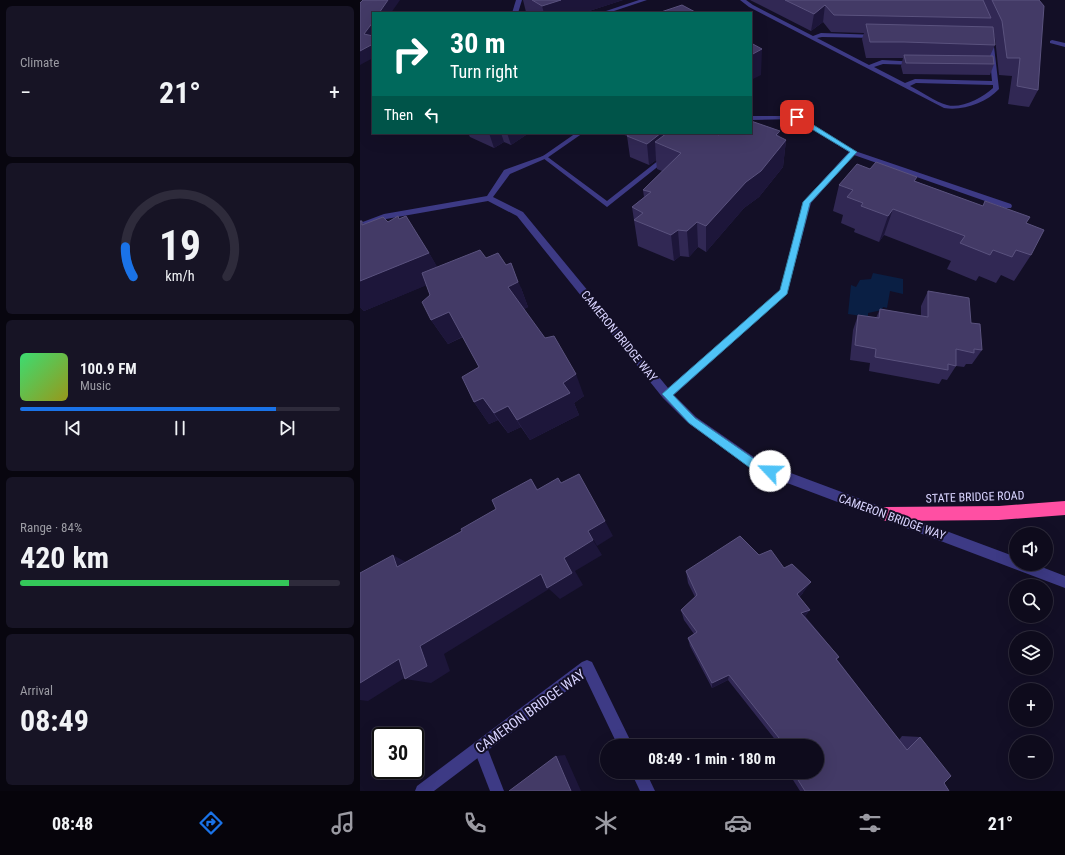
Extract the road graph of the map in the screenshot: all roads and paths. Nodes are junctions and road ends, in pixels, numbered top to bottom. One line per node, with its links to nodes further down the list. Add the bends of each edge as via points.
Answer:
1 (520, 0): 4 (street)
2 (644, 0): 5 (street)
3 (743, 0): 8 (street)
4 (515, 12)
5 (606, 12)
6 (987, 31): 10 (street)
7 (882, 36): 8 (street, via 820,35)
8 (812, 38): 16 (street)
9 (983, 39): 10 (street)
10 (990, 39): 15 (street)
11 (1052, 42): 12 (street)
12 (1065, 45)
13 (922, 63): 16 (street, via 882,62)
14 (985, 64): 15 (street)
15 (993, 64): 17 (street)
16 (869, 67): 18 (street)
17 (996, 83): 18 (street, via 915,81); 18 (street, via 996,89 986,98 959,107 946,107)
18 (905, 86)
19 (752, 118): 22 (street, via 797,117)
20 (579, 134): 23 (street)
21 (672, 152): 23 (street, via 607,205)
22 (854, 152): 25 (street); 27 (street, via 807,202 784,292)
23 (545, 157): 24 (street, via 507,172)
24 (489, 198): 26 (street, via 384,217); 27 (street, CAMERON BRIDGE WAY, via 520,214)
25 (1008, 206)
26 (360, 226)
27 (667, 394): 29 (street, CAMERON BRIDGE WAY, via 692,420 757,466)
28 (1065, 508): 29 (highway, STATE BRIDGE ROAD, via 999,513)
29 (886, 514): 30 (street, CAMERON BRIDGE WAY)
30 (1009, 561)
31 (1036, 571): 32 (street, CAMERON BRIDGE WAY)
32 (1065, 582)
33 (623, 739): 34 (street, CAMERON BRIDGE WAY, via 587,667)
34 (480, 747): 36 (street, CAMERON BRIDGE WAY); 37 (street)
35 (642, 779): 38 (street)
36 (422, 791)
37 (497, 791)
38 (648, 791)

